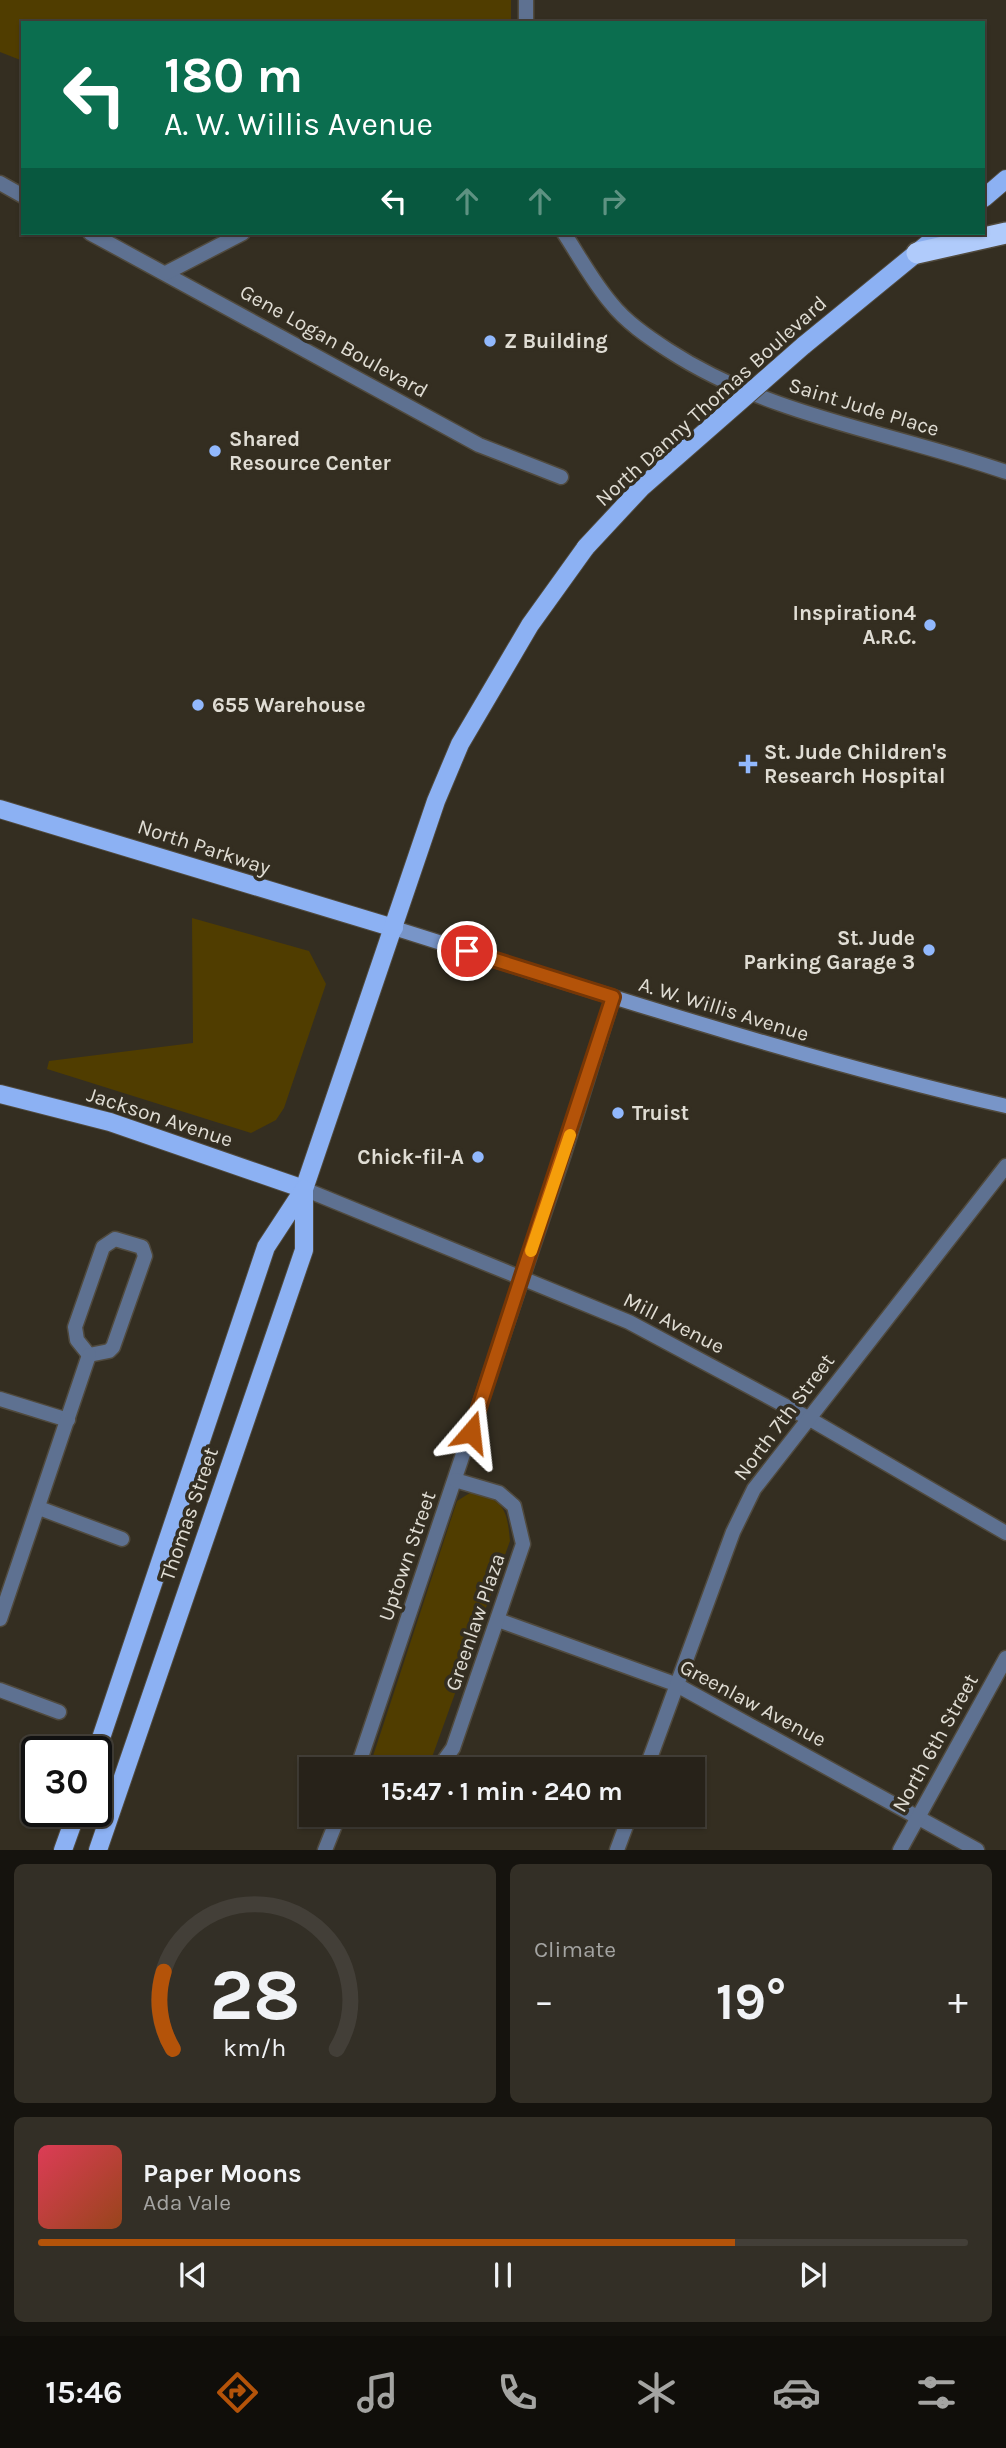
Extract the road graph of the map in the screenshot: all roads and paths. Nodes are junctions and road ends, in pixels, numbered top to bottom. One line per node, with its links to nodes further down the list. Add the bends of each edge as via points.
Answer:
1 (526, 0): 2 (street)
2 (526, 21)
3 (1006, 179): 6 (main road)
4 (0, 183): 5 (street)
5 (21, 195)
6 (985, 197)
7 (1006, 233): 12 (highway)
8 (94, 235): 13 (street, Gene Logan Boulevard)
9 (239, 235): 13 (street)
10 (565, 235): 14 (street, Saint Jude Place, via 611,305 648,337 702,372 847,427)
11 (939, 235): 12 (main road, North Danny Thomas Boulevard)
12 (917, 253): 17 (main road, North Danny Thomas Boulevard, bridge, via 641,488 586,547 530,625 460,744)
13 (166, 273): 15 (street, Gene Logan Boulevard, via 479,446)
14 (1006, 472)
15 (561, 477)
16 (0, 809): 17 (main road, North Parkway)
17 (394, 928): 18 (main road, A. W. Willis Avenue); 22 (main road, Thomas Street)
18 (613, 997): 20 (main road, A. W. Willis Avenue, via 880,1077); 23 (street, Uptown Street)
19 (0, 1094): 22 (main road, Jackson Avenue, via 110,1122)
20 (1006, 1106)
21 (1006, 1166): 26 (street, North 7th Street)
22 (304, 1189): 23 (street, Mill Avenue); 38 (main road, Thomas Street, via 266,1247); 47 (main road, Thomas Street, via 304,1251)
23 (522, 1277): 26 (street, Mill Avenue, via 629,1322); 28 (street, Uptown Street)
24 (89, 1355): 24 (street, via 113,1347 145,1256 142,1247 115,1239 103,1247 75,1327 77,1340); 27 (street)
25 (0, 1399): 27 (street)
26 (808, 1418): 30 (street, Mill Avenue); 35 (street, North 7th Street, via 754,1489)
27 (68, 1420): 29 (street)
28 (455, 1480): 33 (street, Greenlaw Plaza, via 499,1493 514,1506 519,1521 523,1544); 39 (street, Uptown Street)
29 (39, 1508): 31 (street); 32 (street)
30 (1006, 1533)
31 (122, 1539)
32 (0, 1619)
33 (498, 1619): 35 (street, Greenlaw Avenue); 40 (street, Greenlaw Plaza)
34 (1006, 1658): 42 (street, North 6th Street)
35 (675, 1684): 41 (street, North 7th Street); 42 (street, Greenlaw Avenue)
36 (0, 1690): 37 (street)
37 (59, 1712)
38 (102, 1736)
39 (362, 1757)
40 (447, 1757)
41 (650, 1757)
42 (918, 1817): 50 (street, North 6th Street); 51 (street, Greenlaw Avenue)
43 (71, 1827): 46 (main road)
44 (335, 1827): 48 (street)
45 (626, 1827): 49 (street)
46 (63, 1850)
47 (98, 1850)
48 (326, 1850)
49 (617, 1850)
50 (900, 1850)
51 (976, 1850)

